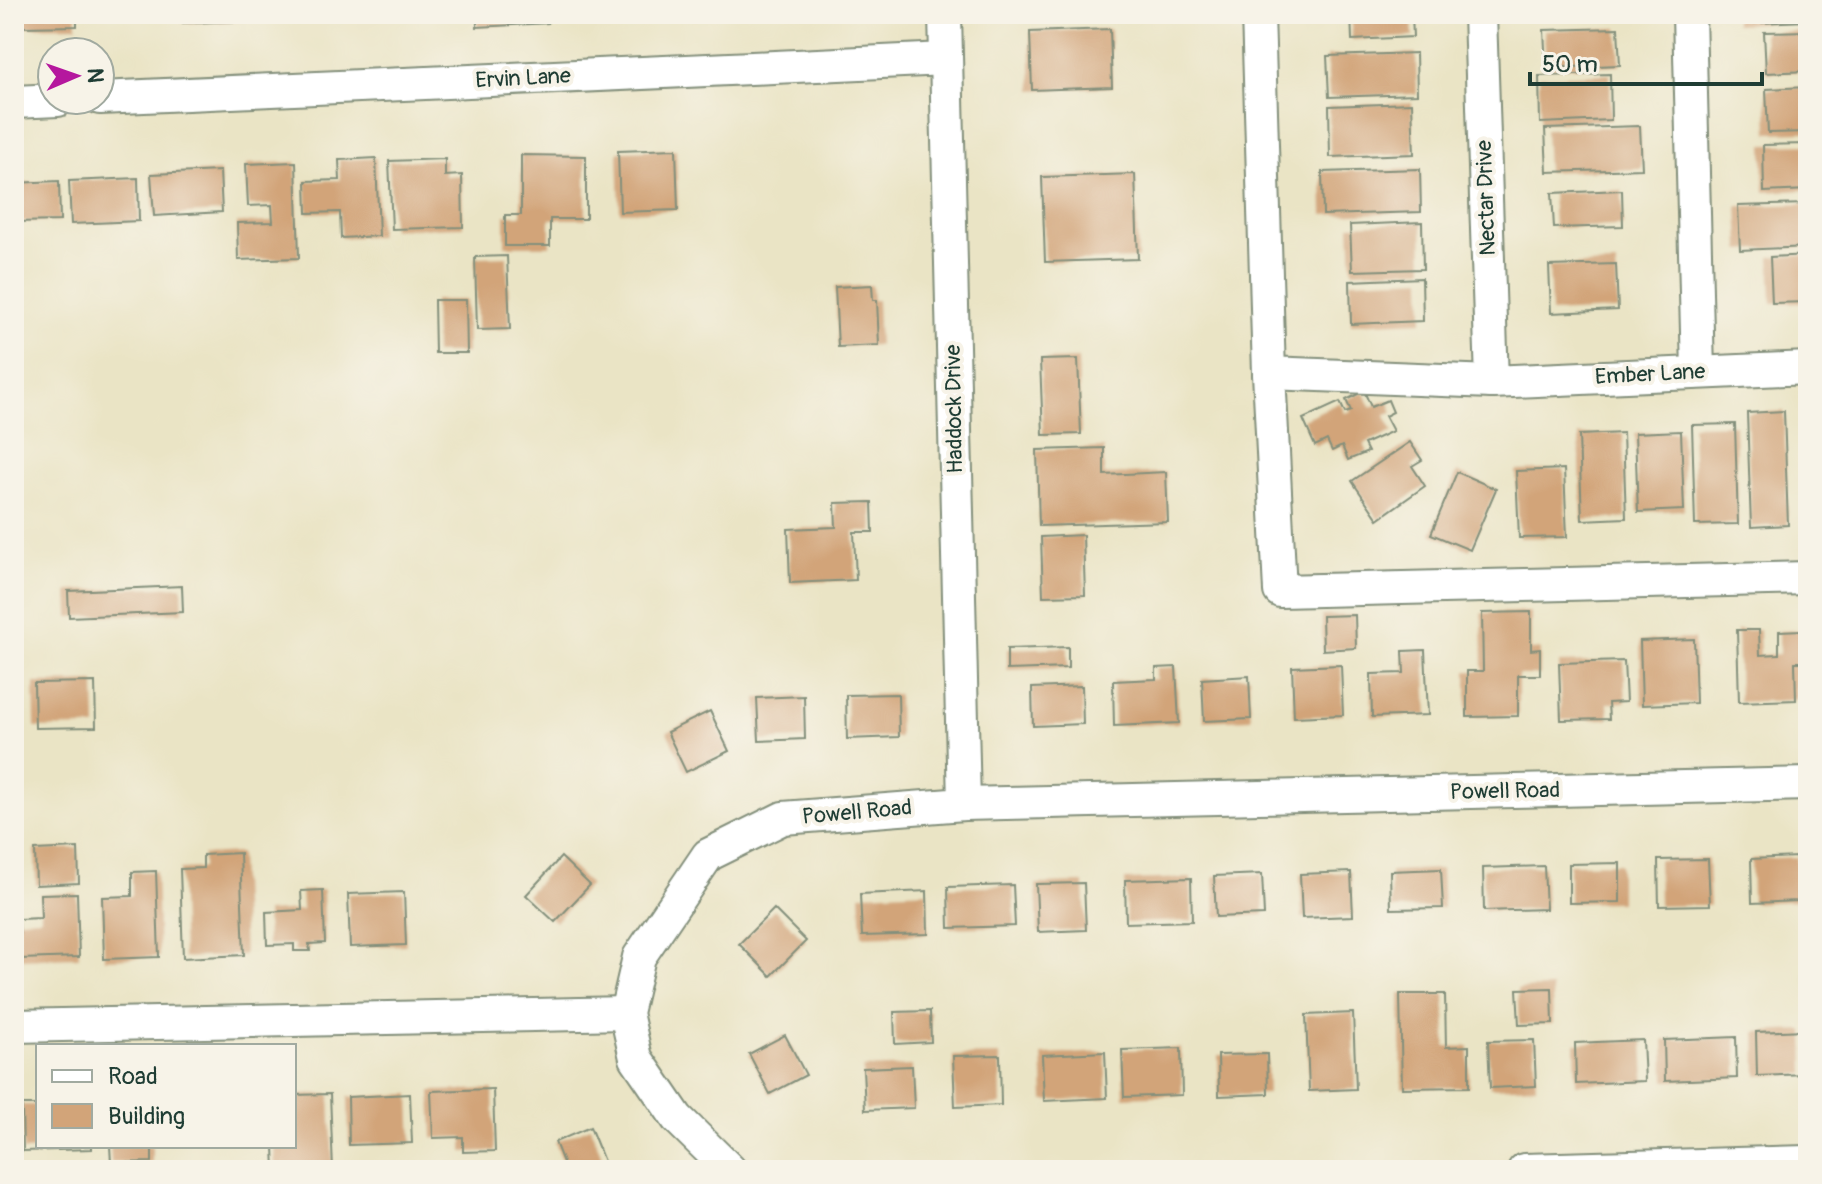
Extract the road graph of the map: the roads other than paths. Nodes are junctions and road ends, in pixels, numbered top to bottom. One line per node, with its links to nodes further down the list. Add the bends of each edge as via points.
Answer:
1 (945, 14): 5 (street, Haddock Drive)
2 (1258, 14): 11 (street)
3 (1480, 14): 12 (street, Nectar Drive)
4 (1689, 14): 10 (street)
5 (946, 59): 6 (street, Ervin Lane); 15 (street, Haddock Drive)
6 (116, 97)
7 (36, 101): 8 (street)
8 (14, 102)
9 (1808, 368): 10 (street, Ember Lane)
10 (1698, 372): 12 (street, Ember Lane)
11 (1269, 373): 12 (street, Ember Lane); 13 (street, via 1280,591)
12 (1492, 382)
13 (1808, 578)
14 (1808, 784): 15 (street, Powell Road)
15 (964, 804): 16 (street, Powell Road, via 783,818 708,855 639,957)
16 (626, 1013): 17 (street); 19 (street, via 636,1058 677,1118)
17 (14, 1026)
18 (1808, 1162): 20 (street)
19 (730, 1170)
20 (1524, 1170)

